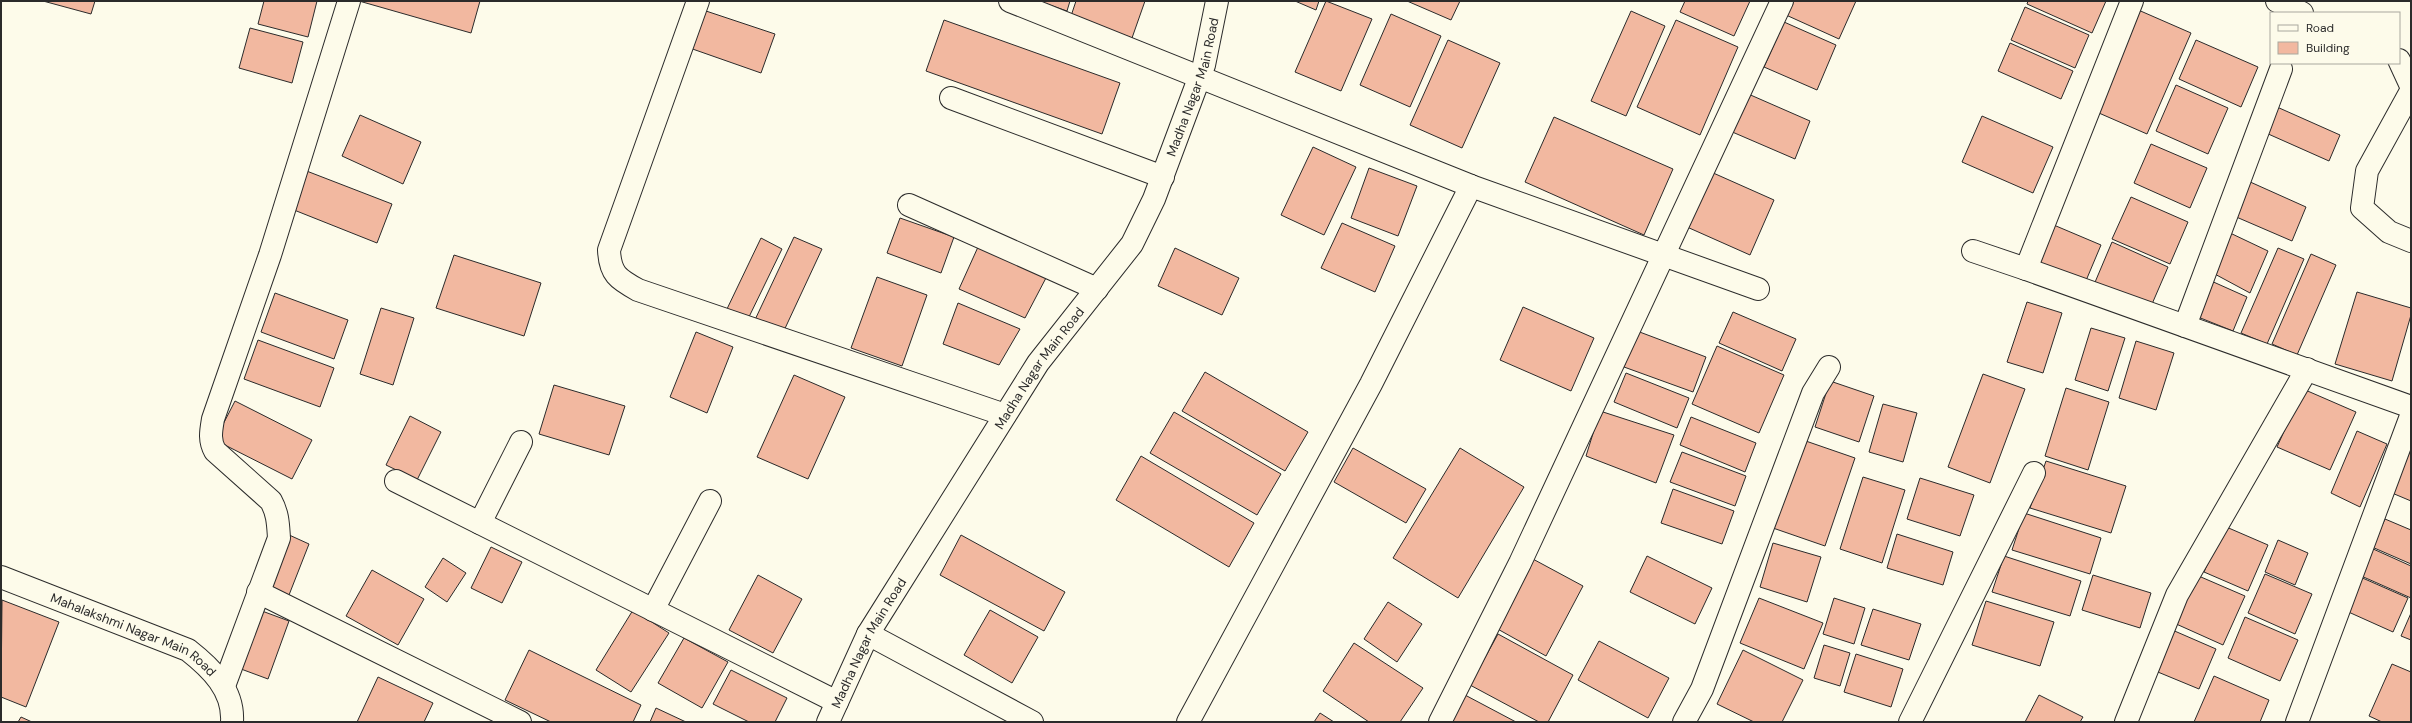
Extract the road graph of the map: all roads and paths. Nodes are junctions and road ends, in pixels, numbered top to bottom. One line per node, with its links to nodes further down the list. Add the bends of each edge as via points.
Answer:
1 (349, 1): 36 (street, via 270,255 213,419 211,435 215,451 271,502 277,512 279,538)
2 (698, 1): 28 (street, via 608,250 609,264 613,272 623,282 638,290)
3 (1010, 1): 11 (street)
4 (1217, 1): 11 (street, Madha Nagar Main Road)
5 (1782, 1): 20 (street)
6 (2132, 1): 21 (street)
7 (2277, 1): 8 (street)
8 (2300, 12)
9 (2400, 62): 12 (street)
10 (2281, 69): 24 (street)
11 (1200, 78): 15 (street, Madha Nagar Main Road); 16 (street)
12 (2411, 86)
13 (2411, 90): 18 (street, via 2368,171 2362,208 2388,232)
14 (952, 98): 15 (street)
15 (1163, 177): 22 (street, Madha Nagar Main Road, via 1132,244)
16 (1471, 186): 20 (street); 45 (street, via 1371,384)
17 (909, 205): 22 (street)
18 (2411, 241)
19 (1973, 251): 21 (street)
20 (1663, 256): 23 (street); 46 (street, via 1520,563)
21 (2026, 269): 24 (street)
22 (1097, 289): 28 (street, Madha Nagar Main Road, via 1038,362)
23 (1758, 289)
24 (2185, 326): 26 (street)
25 (1829, 367): 47 (street, via 1813,393 1702,689)
26 (2307, 369): 27 (street); 49 (street, via 2177,595)
27 (2411, 407)
28 (1005, 415): 38 (street, Madha Nagar Main Road)
29 (2411, 416): 50 (street)
30 (521, 442): 34 (street)
31 (2034, 473): 48 (street)
32 (396, 481): 34 (street)
33 (710, 501): 37 (street)
34 (480, 523): 37 (street)
35 (1, 577): 39 (street, Mahalakshmi Nagar Main Road, via 188,650 209,666)
36 (258, 592): 39 (street); 42 (street)
37 (654, 610): 40 (street)
38 (868, 634): 40 (street, Madha Nagar Main Road); 44 (street)
39 (224, 686): 41 (street, Mahalakshmi Nagar Main Road, via 233,714)
40 (837, 702): 43 (street, Madha Nagar Main Road)
41 (232, 722)
42 (520, 722)
43 (828, 722)
44 (1032, 722)
45 (1188, 722)
46 (1440, 722)
47 (1684, 722)
48 (1910, 722)
49 (2126, 722)
50 (2297, 722)

